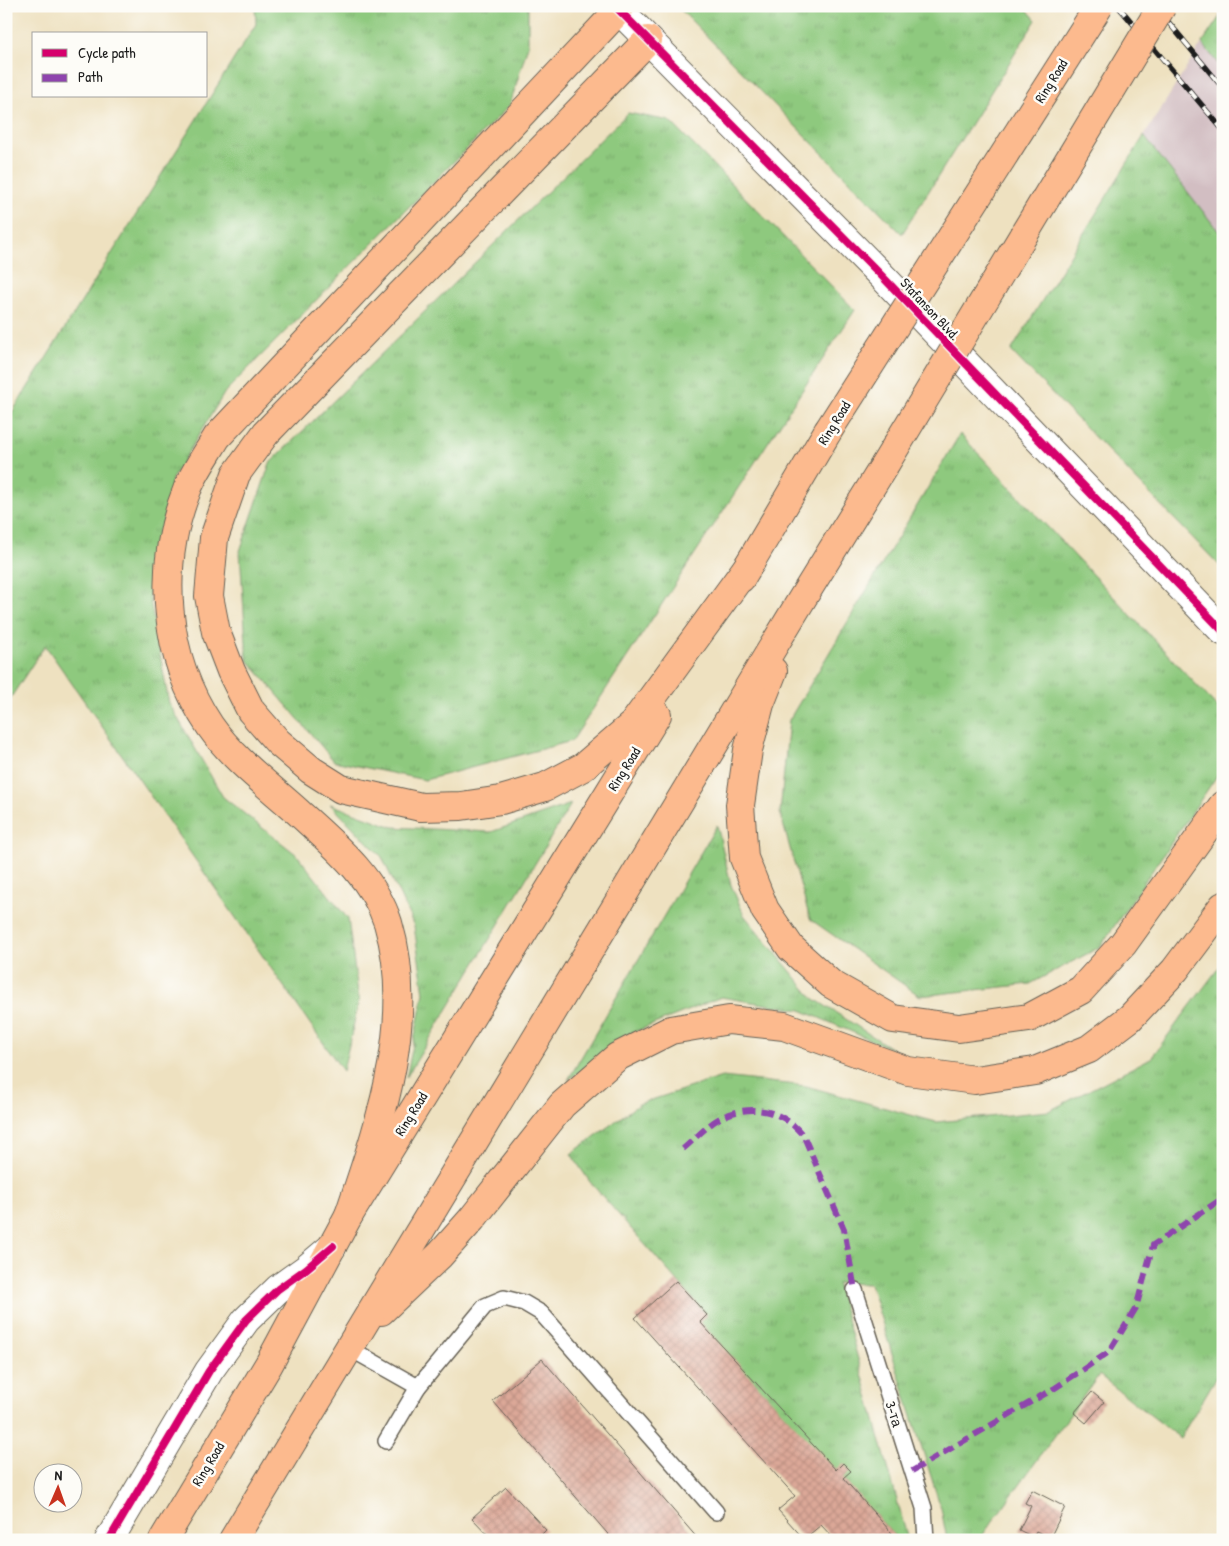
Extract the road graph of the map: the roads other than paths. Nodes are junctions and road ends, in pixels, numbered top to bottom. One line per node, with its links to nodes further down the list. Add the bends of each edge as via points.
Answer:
1 (1098, 6): 5 (highway, Ring Road, bridge, via 828,431)
2 (1162, 6): 6 (highway, bridge)
3 (617, 8): 4 (street, Stafanson Blvd.); 10 (highway, via 217,437 187,489 172,537 168,593 173,642 188,688 211,727 241,762 353,864 376,896 397,958 400,1010 378,1128)
4 (648, 40): 5 (highway, via 303,394 266,433 236,474 214,538 209,596 216,632 251,711 278,742 311,770 341,788 382,799 422,807 461,806 501,800 545,787 584,767 633,724); 7 (street, Stafanson Blvd., via 878,272)
5 (751, 562): 10 (highway, Ring Road)
6 (802, 599): 8 (highway, via 760,704 748,750 740,806 744,858 764,910 791,948 831,984 893,1019 959,1028 1029,1018 1081,990 1128,937); 13 (highway)
7 (1223, 631)
8 (1223, 805)
9 (1223, 906): 13 (highway, via 1175,970 1130,1018 1089,1049 1035,1071 974,1080 908,1071 784,1026 729,1020 671,1030 617,1057 562,1105 447,1248)
10 (349, 1214): 11 (highway, Ring Road)
11 (333, 1246): 17 (street, via 278,1289 246,1320 209,1371); 18 (highway, Ring Road, via 269,1364)
12 (855, 1290): 20 (lane, 3-та, via 924,1508)
13 (354, 1339): 14 (lane); 19 (highway)
14 (418, 1387): 15 (lane); 16 (lane, via 484,1306 504,1298 524,1303 541,1313)
15 (386, 1441)
16 (716, 1512)
17 (109, 1540)
18 (163, 1540)
19 (233, 1540)
20 (926, 1540)

